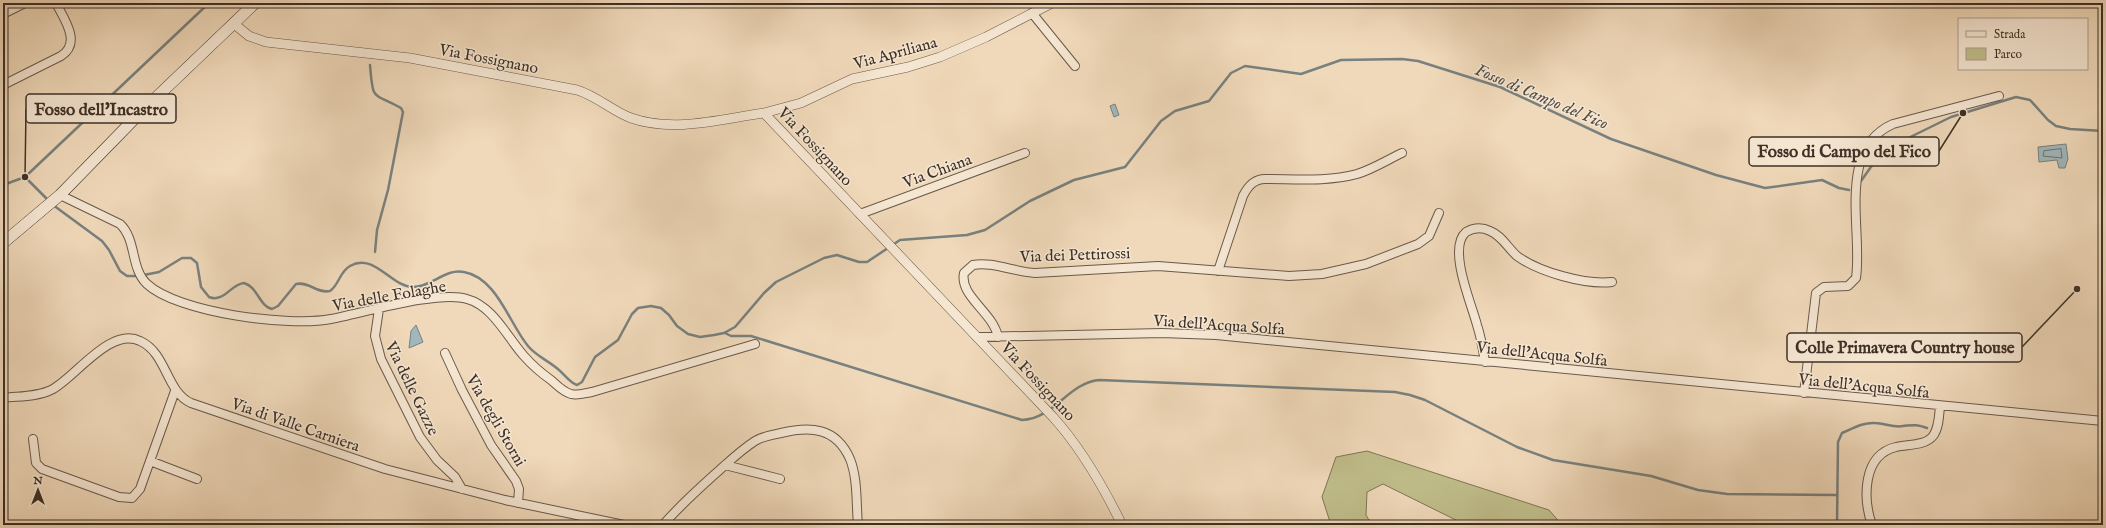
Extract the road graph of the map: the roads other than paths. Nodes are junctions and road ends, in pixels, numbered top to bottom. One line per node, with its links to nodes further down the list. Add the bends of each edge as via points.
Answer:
1 (25, 3): 6 (street)
2 (56, 3): 9 (street, via 70,34 72,42 69,49 61,56)
3 (255, 3): 7 (main road)
4 (1052, 3): 5 (street, Via Apriliana)
5 (1032, 13): 8 (street); 11 (street, Via Apriliana, via 940,57 852,79 801,103)
6 (3, 14)
7 (233, 23): 11 (street, Via Fossignano, via 249,36 266,42 410,58 577,90 625,115 652,123 683,124); 14 (main road)
8 (1075, 66)
9 (3, 85)
10 (1999, 96): 27 (street, via 1893,124 1880,132 1868,146 1860,162 1855,196 1856,278 1848,286 1824,287 1816,293)
11 (764, 113): 16 (street, Via Fossignano)
12 (1025, 153): 16 (street, Via Chiana)
13 (1402, 153): 18 (street, via 1348,176 1256,181 1248,187 1243,196)
14 (60, 195): 17 (main road); 20 (street, Via delle Folaghe, via 114,219 122,226 128,236 138,270 147,284 173,298 201,308 271,320 319,321)
15 (1439, 213): 18 (street, Via dei Pettirossi, via 1424,241 1398,254 1361,266 1308,276)
16 (860, 214): 21 (street, Via Fossignano)
17 (3, 243)
18 (1218, 271): 22 (street, Via dei Pettirossi, via 1144,266 1027,273 986,264 973,265 964,273 964,285 993,322)
19 (1612, 282): 25 (street, via 1588,281 1540,268 1516,255 1490,231 1477,229 1466,232 1459,244 1460,265 1481,337)
20 (379, 309): 23 (street, Via delle Folaghe, via 447,296 471,300 490,314 537,369 560,388 575,394 592,392); 36 (street, Via delle Gazze, via 375,340 381,359 420,437)
21 (977, 337): 22 (street, Via dell'Acqua Solfa); 41 (street, Via Fossignano, via 1053,417 1081,452)
22 (998, 337): 25 (street, Via dell'Acqua Solfa, via 1206,334)
23 (754, 344)
24 (445, 353): 37 (street, Via degli Storni, via 488,438 517,484)
25 (1485, 362): 27 (street, Via dell'Acqua Solfa)
26 (176, 391): 28 (street, Via di Valle Carniera, via 168,373 152,350 139,340 129,339 118,341 99,351 50,391); 32 (street); 36 (street, Via di Valle Carniera, via 188,402 201,407 379,467)
27 (1804, 393): 29 (street, Via dell'Acqua Solfa)
28 (3, 398)
29 (1940, 406): 30 (street, Via dell'Acqua Solfa); 42 (street, via 1937,426 1931,437 1924,442 1888,450 1873,463 1868,478)
30 (2103, 422)
31 (33, 439): 32 (street, via 35,459 40,468 121,498 132,498 138,494)
32 (150, 461): 34 (street)
33 (725, 466): 35 (street); 39 (street, via 691,495); 40 (street, via 747,446 762,438 799,429 810,428 820,431 840,443 850,459 855,479)
34 (197, 479)
35 (780, 479)
36 (462, 489): 37 (street, Via di Valle Carniera)
37 (518, 503): 38 (street, Via di Valle Carniera)
38 (624, 525)
39 (663, 525)
40 (858, 525)
41 (1122, 525)
42 (1872, 525)

